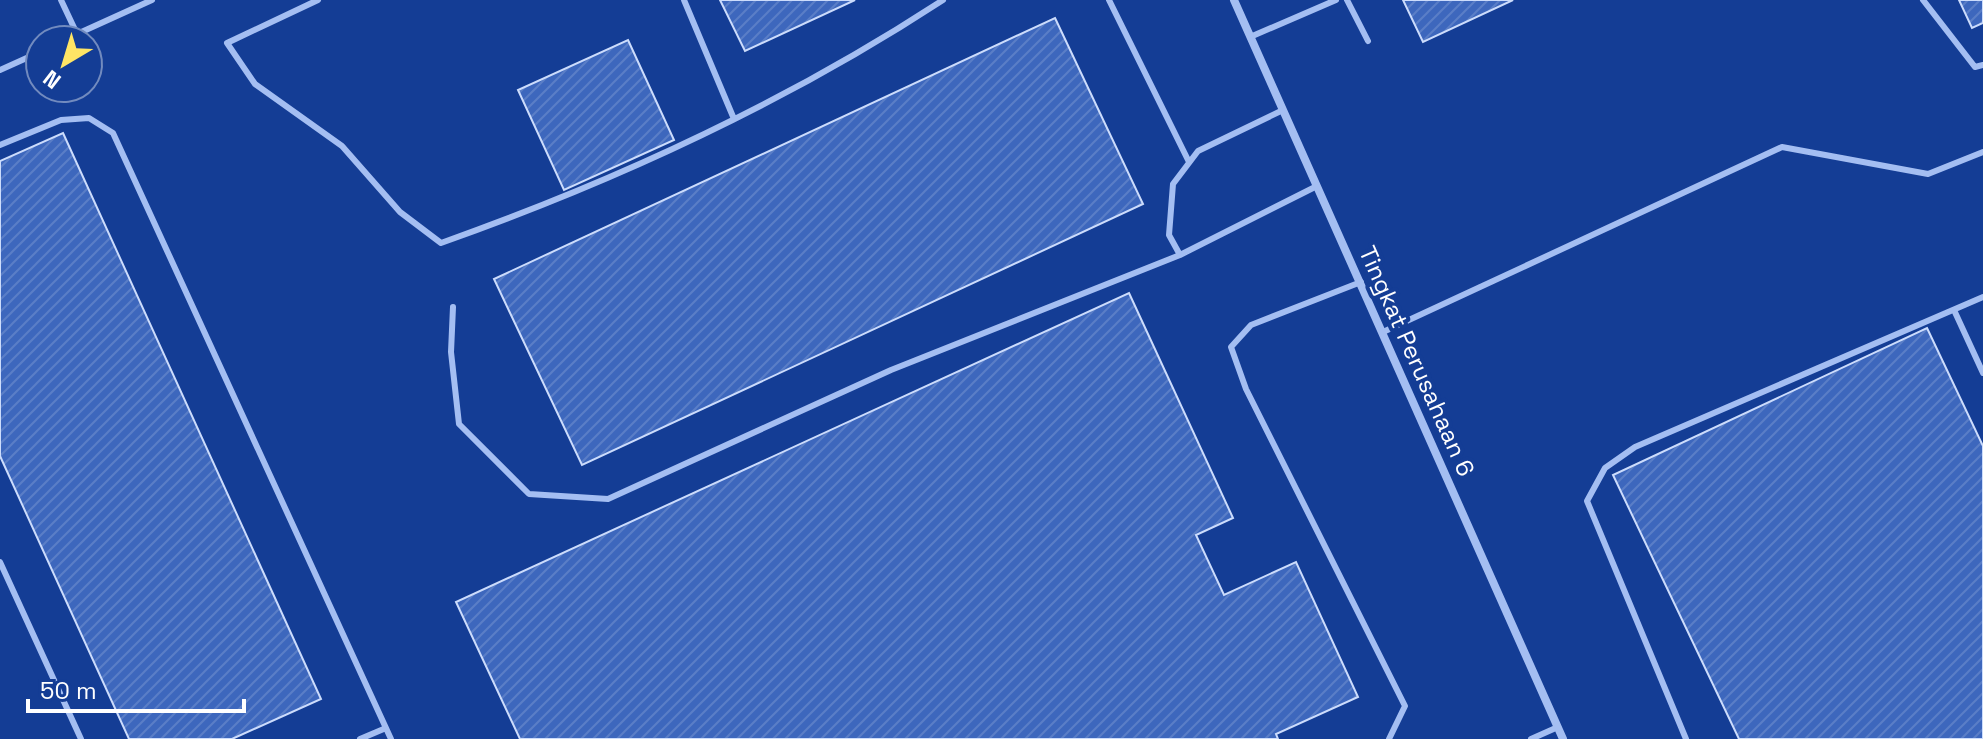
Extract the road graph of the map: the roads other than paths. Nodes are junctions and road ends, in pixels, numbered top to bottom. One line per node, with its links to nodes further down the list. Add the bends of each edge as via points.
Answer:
1 (61, 0): 11 (lane)
2 (152, 0): 12 (lane)
3 (318, 0): 19 (lane, via 227,43 255,84 342,146 400,212 441,243 523,214)
4 (684, 0): 19 (lane)
5 (943, 0): 19 (lane, via 879,42)
6 (1109, 0): 22 (lane)
7 (1234, 0): 13 (street, Tingkat Perusahaan 6)
8 (1336, 0): 13 (lane)
9 (1347, 0): 14 (lane)
10 (1923, 0): 16 (lane, via 1975,67)
11 (72, 24)
12 (99, 24)
13 (1250, 37): 18 (street, Tingkat Perusahaan 6)
14 (1368, 41)
15 (24, 59): 17 (lane)
16 (1983, 65)
17 (0, 70)
18 (1283, 110): 22 (lane, via 1198,151); 23 (street, Tingkat Perusahaan 6)
19 (734, 119)
20 (0, 145): 33 (lane, via 61,120 89,118 113,133)
21 (1983, 152): 29 (lane, via 1928,174 1782,147)
22 (1189, 162): 24 (lane, via 1173,184 1169,235)
23 (1317, 186): 24 (lane); 25 (street, Tingkat Perusahaan 6)
24 (1180, 255): 27 (lane, via 891,370 608,499 529,494 459,424 451,352)
25 (1361, 282): 29 (street, Tingkat Perusahaan 6); 37 (lane, via 1251,325 1231,347 1246,389 1405,706)
26 (1983, 297): 28 (lane)
27 (453, 307)
28 (1954, 310): 30 (lane); 40 (lane, via 1635,447 1605,468 1587,501)
29 (1383, 332): 32 (street, Tingkat Perusahaan 6)
30 (1983, 373)
31 (0, 562): 34 (lane)
32 (1558, 727): 38 (lane); 39 (street, Tingkat Perusahaan 6)
33 (386, 728): 35 (lane); 36 (lane)
34 (81, 739)
35 (360, 739)
36 (391, 739)
37 (1389, 739)
38 (1531, 739)
39 (1563, 739)
40 (1686, 739)

